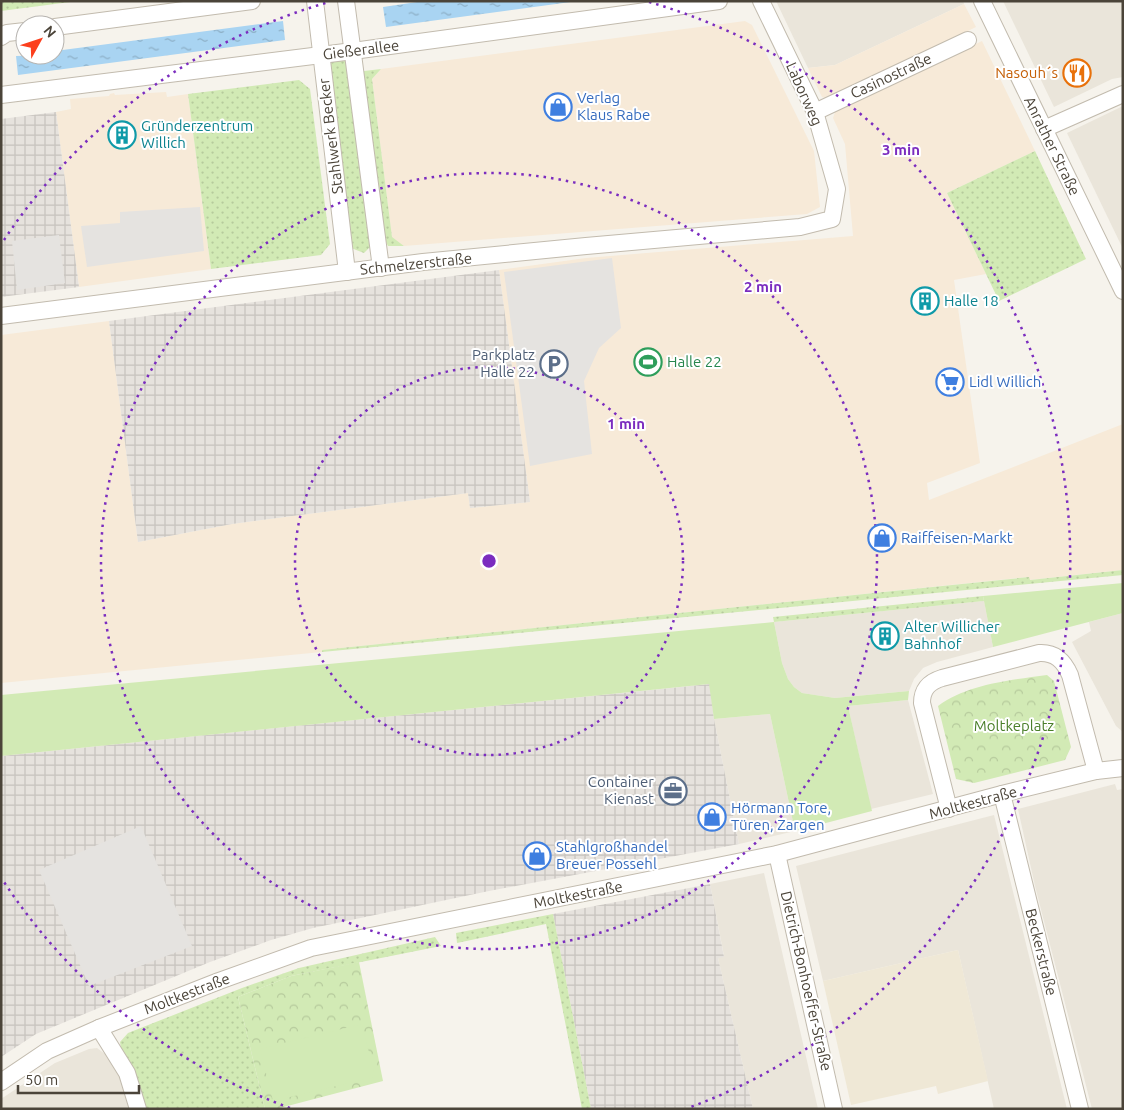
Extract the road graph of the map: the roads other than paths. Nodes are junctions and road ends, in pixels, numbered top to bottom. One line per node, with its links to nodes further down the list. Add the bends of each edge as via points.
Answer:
1 (252, 1): 7 (street)
2 (315, 1): 12 (street, Stahlwerk Becker)
3 (346, 1): 11 (street)
4 (719, 1): 11 (street, Gießerallee)
5 (761, 1): 15 (street, Laborweg)
6 (982, 1): 16 (street, Anrather Straße)
7 (65, 26)
8 (15, 32): 9 (street)
9 (1, 37)
10 (968, 40): 15 (street, Casinostraße)
11 (353, 51): 12 (street, Gießerallee); 18 (street)
12 (322, 55): 14 (street, Gießerallee); 19 (street, Stahlwerk Becker)
13 (1123, 94): 16 (street)
14 (1, 95)
15 (815, 112): 17 (street, Laborweg, via 837,189)
16 (1044, 129): 20 (street, Anrather Straße)
17 (832, 220): 18 (street, Schmelzerstraße, via 800,227)
18 (381, 268): 19 (street, Schmelzerstraße)
19 (347, 272): 21 (street, Schmelzerstraße)
20 (1123, 291)
21 (1, 316)
22 (1123, 768): 23 (street, Moltkestraße)
23 (1096, 771): 24 (street, Moltkestraße); 25 (street, via 1070,675 1054,655 1039,653 942,678 926,688 922,703)
24 (1002, 794): 25 (street, Moltkestraße); 31 (street, Beckerstraße)
25 (949, 809): 26 (street, Moltkestraße)
26 (777, 854): 27 (street, Moltkestraße, via 311,948); 30 (street, Dietrich-Bonhoeffer-Straße)
27 (99, 1028): 28 (street, Moltkestraße, via 47,1051); 29 (street, via 127,1073)
28 (1, 1082)
29 (138, 1109)
30 (834, 1109)
31 (1080, 1109)

